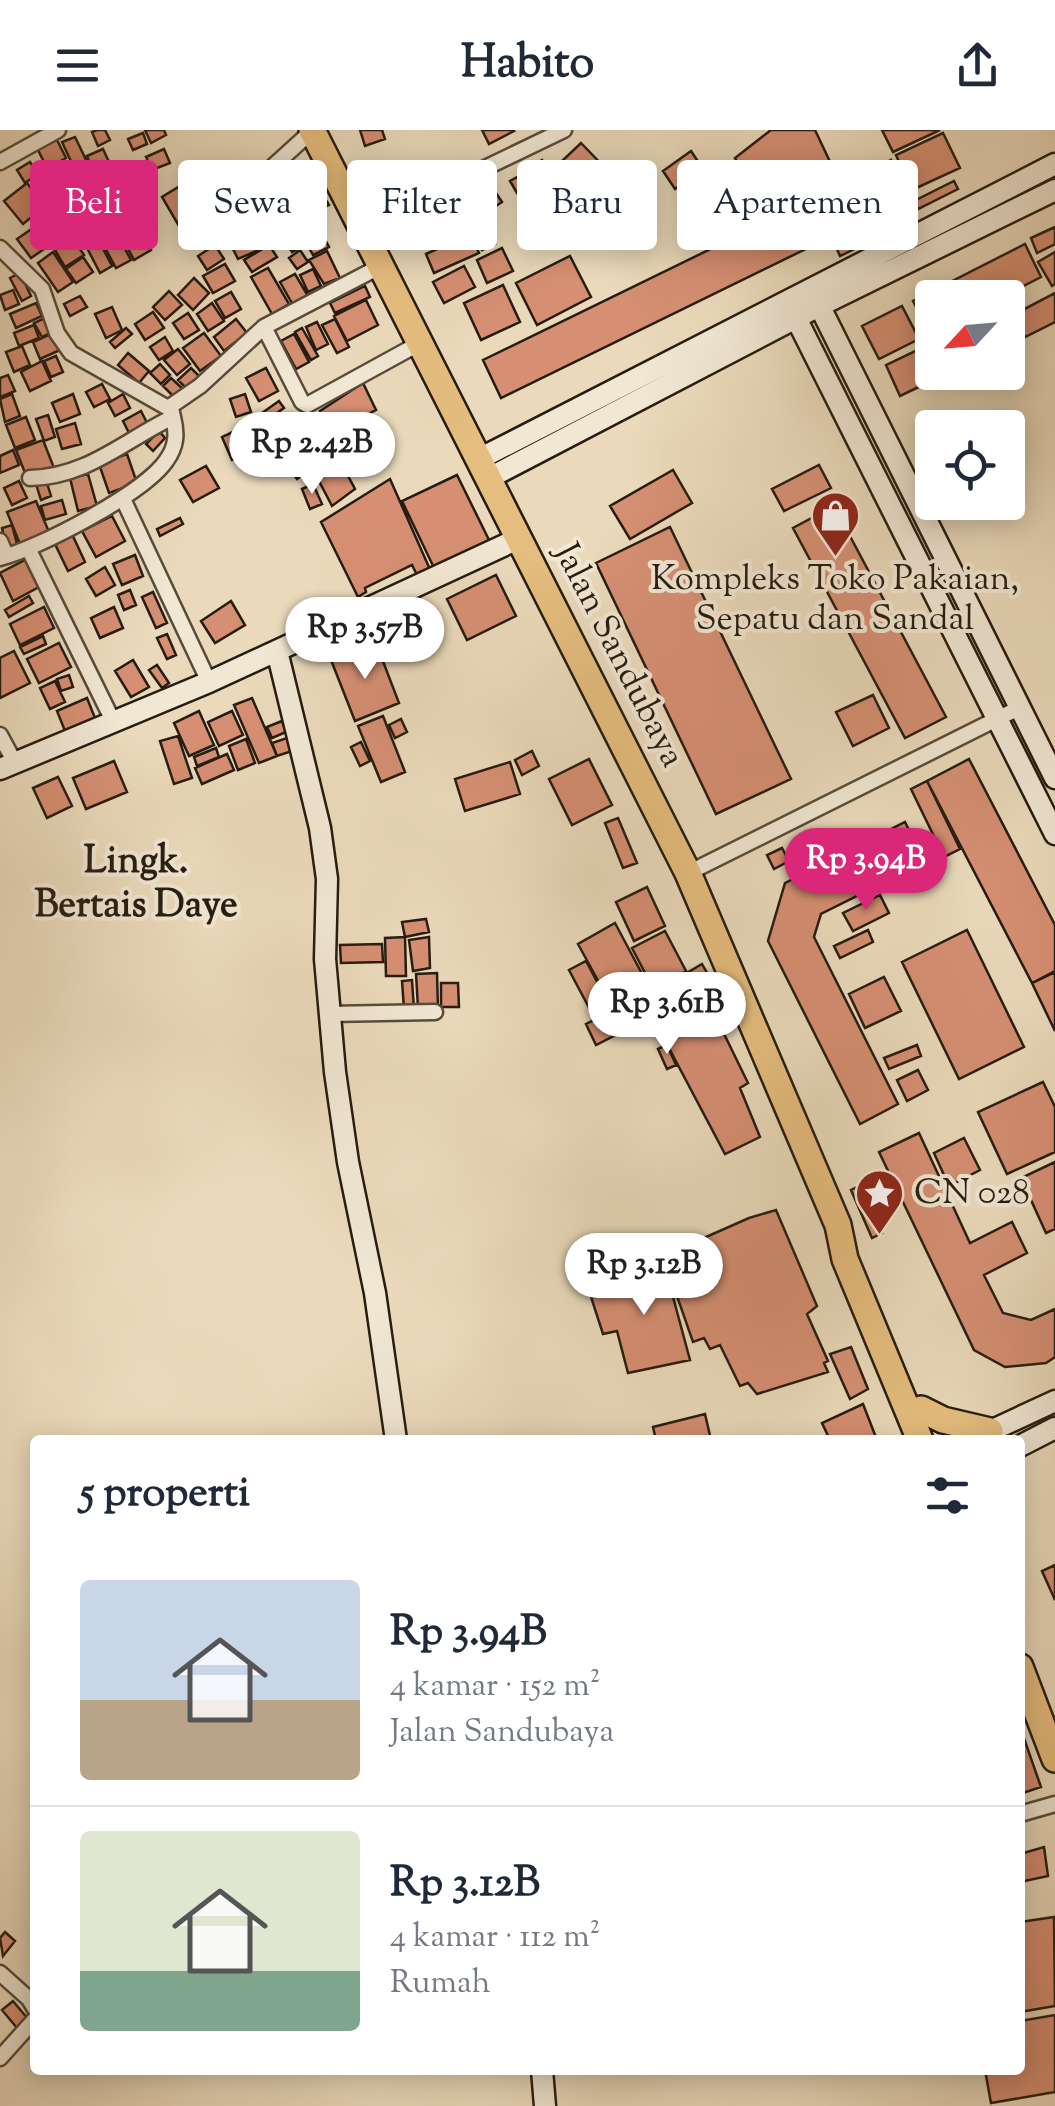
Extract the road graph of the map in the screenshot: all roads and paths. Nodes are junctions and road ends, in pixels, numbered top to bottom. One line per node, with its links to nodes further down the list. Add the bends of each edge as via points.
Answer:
1 (58, 130): 5 (street)
2 (312, 130): 4 (street); 9 (highway, Jalan Sandubaya)
3 (564, 130): 6 (street)
4 (280, 160)
5 (0, 162)
6 (497, 162)
7 (1055, 164): 13 (street)
8 (1055, 190): 13 (street)
9 (347, 199)
10 (0, 248): 17 (street, via 42,290 71,353)
11 (373, 250): 12 (highway, Jalan Sandubaya)
12 (381, 266): 15 (street); 16 (highway, Jalan Sandubaya)
13 (815, 297): 14 (street); 26 (street)
14 (792, 309): 18 (street); 27 (street)
15 (264, 327): 16 (street, via 307,405); 17 (street)
16 (420, 343): 18 (highway, Jalan Sandubaya)
17 (168, 410): 19 (street, via 86,467); 20 (street, via 176,440 166,461)
18 (484, 468): 21 (highway, Jalan Sandubaya)
19 (30, 478)
20 (123, 500): 22 (street); 25 (street)
21 (520, 538): 24 (street); 33 (highway, Jalan Sandubaya)
22 (28, 548): 23 (street); 28 (street)
23 (2, 551)
24 (277, 652): 25 (street); 35 (street, via 320,828)
25 (209, 682): 28 (street)
26 (1019, 708): 27 (street); 31 (street)
27 (998, 719): 32 (street); 33 (street)
28 (114, 723): 30 (street)
29 (0, 735): 30 (street)
30 (7, 765)
31 (1055, 778)
32 (1055, 834)
33 (688, 873): 36 (highway, Jalan Sandubaya)
34 (435, 1012): 35 (street)
35 (329, 1014): 40 (street)
36 (838, 1225): 38 (highway, Jalan Sandubaya, via 857,1253); 41 (highway, Jalan Sandubaya, via 845,1260)
37 (1055, 1401): 44 (street)
38 (922, 1410): 42 (highway, Jalan Sandubaya); 43 (highway)
39 (1055, 1428): 45 (street)
40 (395, 1435)
41 (918, 1435)
42 (932, 1435)
43 (978, 1435)
44 (982, 1435)
45 (1025, 1443)
46 (1025, 1680): 47 (highway)
47 (1055, 1759)
48 (1055, 1804): 49 (street)
49 (1025, 1813)
50 (0, 1973): 51 (street)
51 (30, 2001)
52 (30, 2024): 53 (street)
53 (0, 2058)
54 (542, 2075): 55 (street)
55 (545, 2106)

